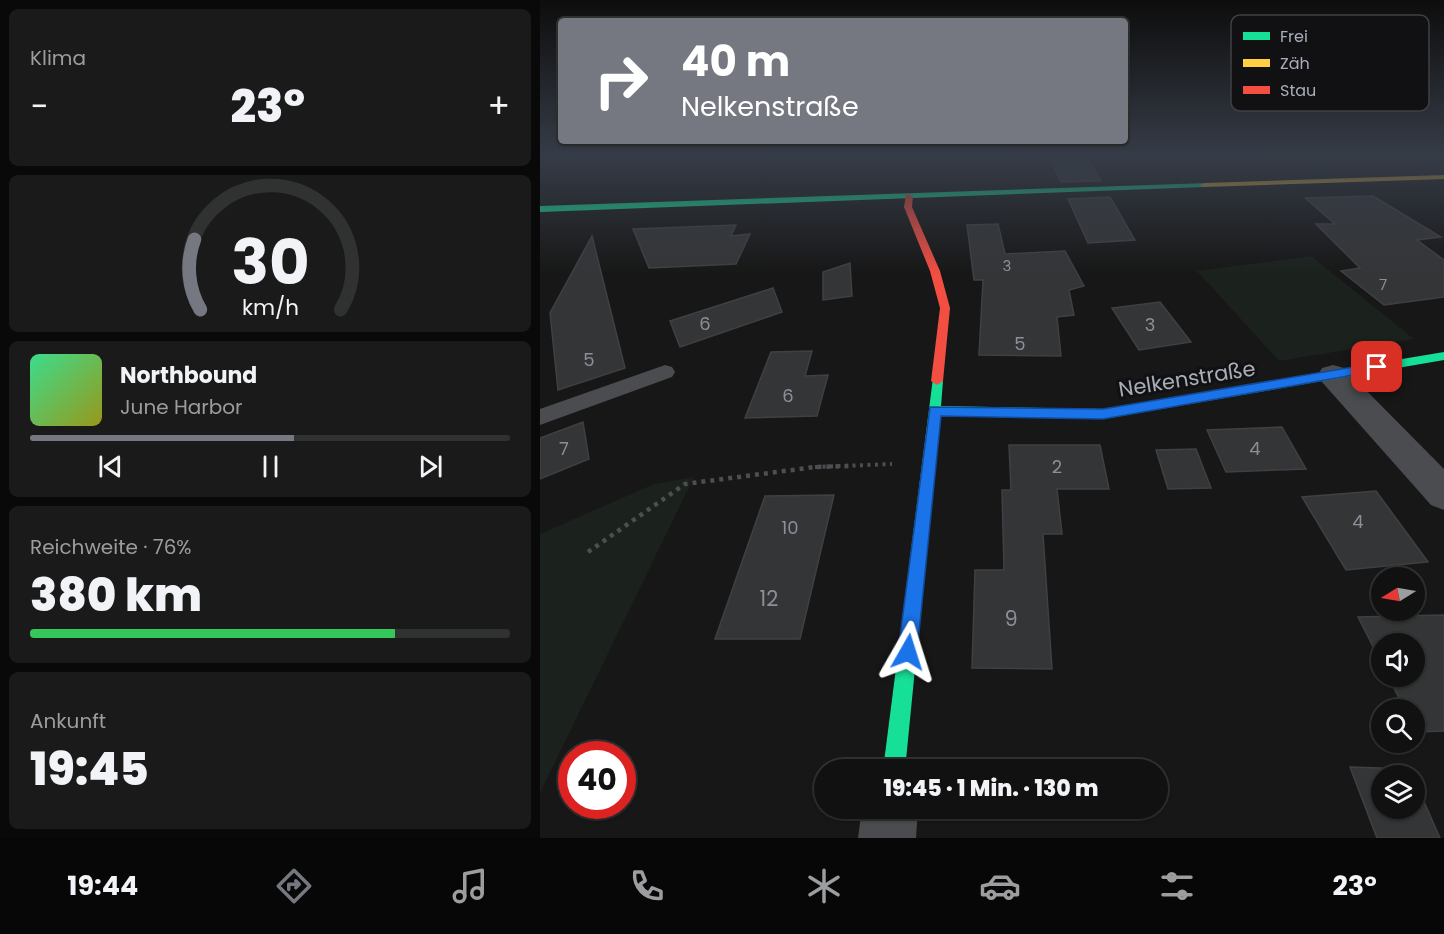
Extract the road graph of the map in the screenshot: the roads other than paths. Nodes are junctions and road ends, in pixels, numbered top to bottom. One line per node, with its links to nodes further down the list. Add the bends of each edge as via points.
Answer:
1 (906, 196): 3 (main road)
2 (909, 196): 7 (main road, via 912,221 935,271 945,308)
3 (540, 209)
4 (1444, 356): 6 (main road, Nelkenstraße)
5 (665, 372): 8 (lane)
6 (1333, 375): 7 (main road, Nelkenstraße, via 1103,414); 9 (street)
7 (935, 411): 10 (main road)
8 (540, 417)
9 (1444, 494)
10 (895, 759)
11 (889, 819): 12 (street)
12 (887, 838)

